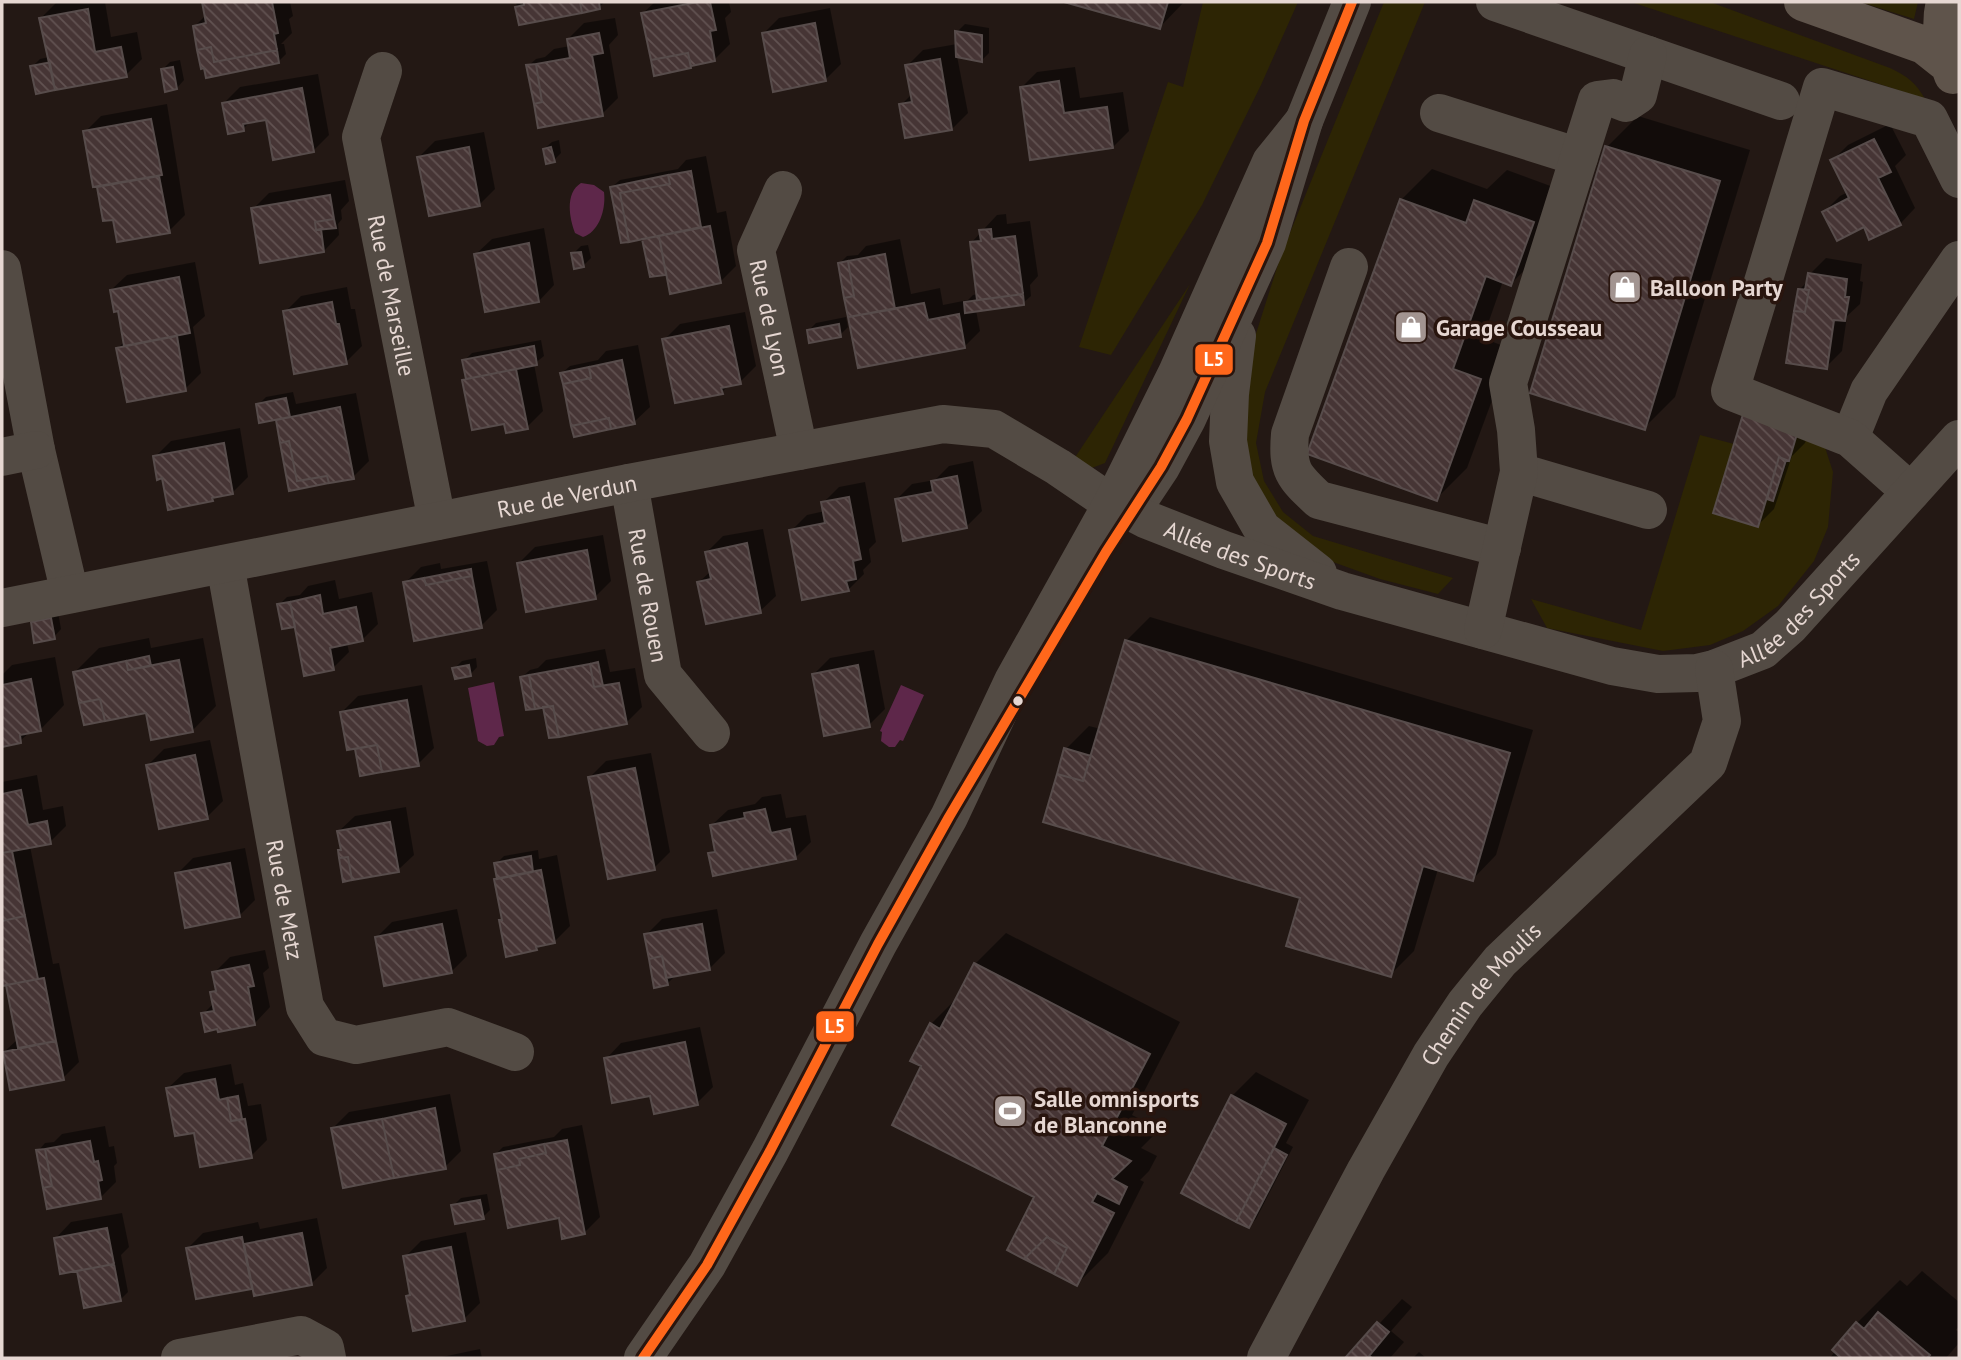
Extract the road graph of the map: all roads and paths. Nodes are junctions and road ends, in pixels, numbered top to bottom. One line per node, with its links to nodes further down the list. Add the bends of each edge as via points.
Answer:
1 (1352, 2): 10 (street)
2 (1495, 2): 5 (street)
3 (1802, 2): 7 (main road, via 1924,45)
4 (1945, 2): 7 (main road, via 1943,37)
5 (1648, 55): 8 (street); 11 (street, via 1637,95 1626,103 1613,98 1597,100)
6 (383, 71): 27 (street, Rue de Marseille, via 361,137)
7 (1954, 76)
8 (1780, 101)
9 (1439, 113): 11 (street)
10 (1304, 121): 14 (street); 25 (street, via 1271,162)
11 (1579, 157): 22 (street, via 1508,383)
12 (1959, 179): 18 (street, via 1928,119 1822,87 1730,391)
13 (783, 190): 20 (street, Rue de Lyon, via 756,250)
14 (1267, 243): 25 (street, via 1161,467); 30 (street, Allée des Sports, via 1236,341 1228,441 1236,482 1262,529)
15 (1959, 260): 18 (street, via 1869,391)
16 (1349, 267): 28 (street, via 1290,434 1288,458 1299,481 1319,500)
17 (2, 269): 21 (street)
18 (1850, 438): 24 (street)
19 (1959, 439): 24 (street, Allée des Sports)
20 (799, 450): 23 (street, Rue de Verdun); 25 (street, Rue de Verdun, via 943,424 994,429)
21 (19, 453): 31 (street)
22 (1519, 472): 26 (street); 28 (street)
23 (629, 483): 27 (street, Rue de Verdun); 35 (street, Rue de Rouen, via 663,675)
24 (1911, 492): 34 (street, Allée des Sports, via 1790,626 1763,650)
25 (1122, 506): 30 (street, Allée des Sports, via 1224,550); 39 (street, via 1013,681 949,817 707,1265)
26 (1648, 510)
27 (437, 522): 29 (street, Rue de Verdun)
28 (1502, 548): 33 (street)
29 (225, 564): 31 (street, Rue de Verdun); 36 (street, Rue de Metz, via 305,1007 324,1037 356,1045 448,1027)
30 (1342, 591): 33 (street, Allée des Sports)
31 (70, 594): 32 (street, Rue de Verdun)
32 (2, 608)
33 (1483, 630): 34 (street, Allée des Sports, via 1658,674)
34 (1714, 669): 40 (street, Chemin de Moulis, via 1722,722 1709,763 1500,961 1465,1004 1366,1170)
35 (711, 733)
36 (515, 1052)
37 (180, 1358): 38 (street, via 301,1335 326,1348)
38 (327, 1358)
39 (643, 1358)
40 (1266, 1358)

